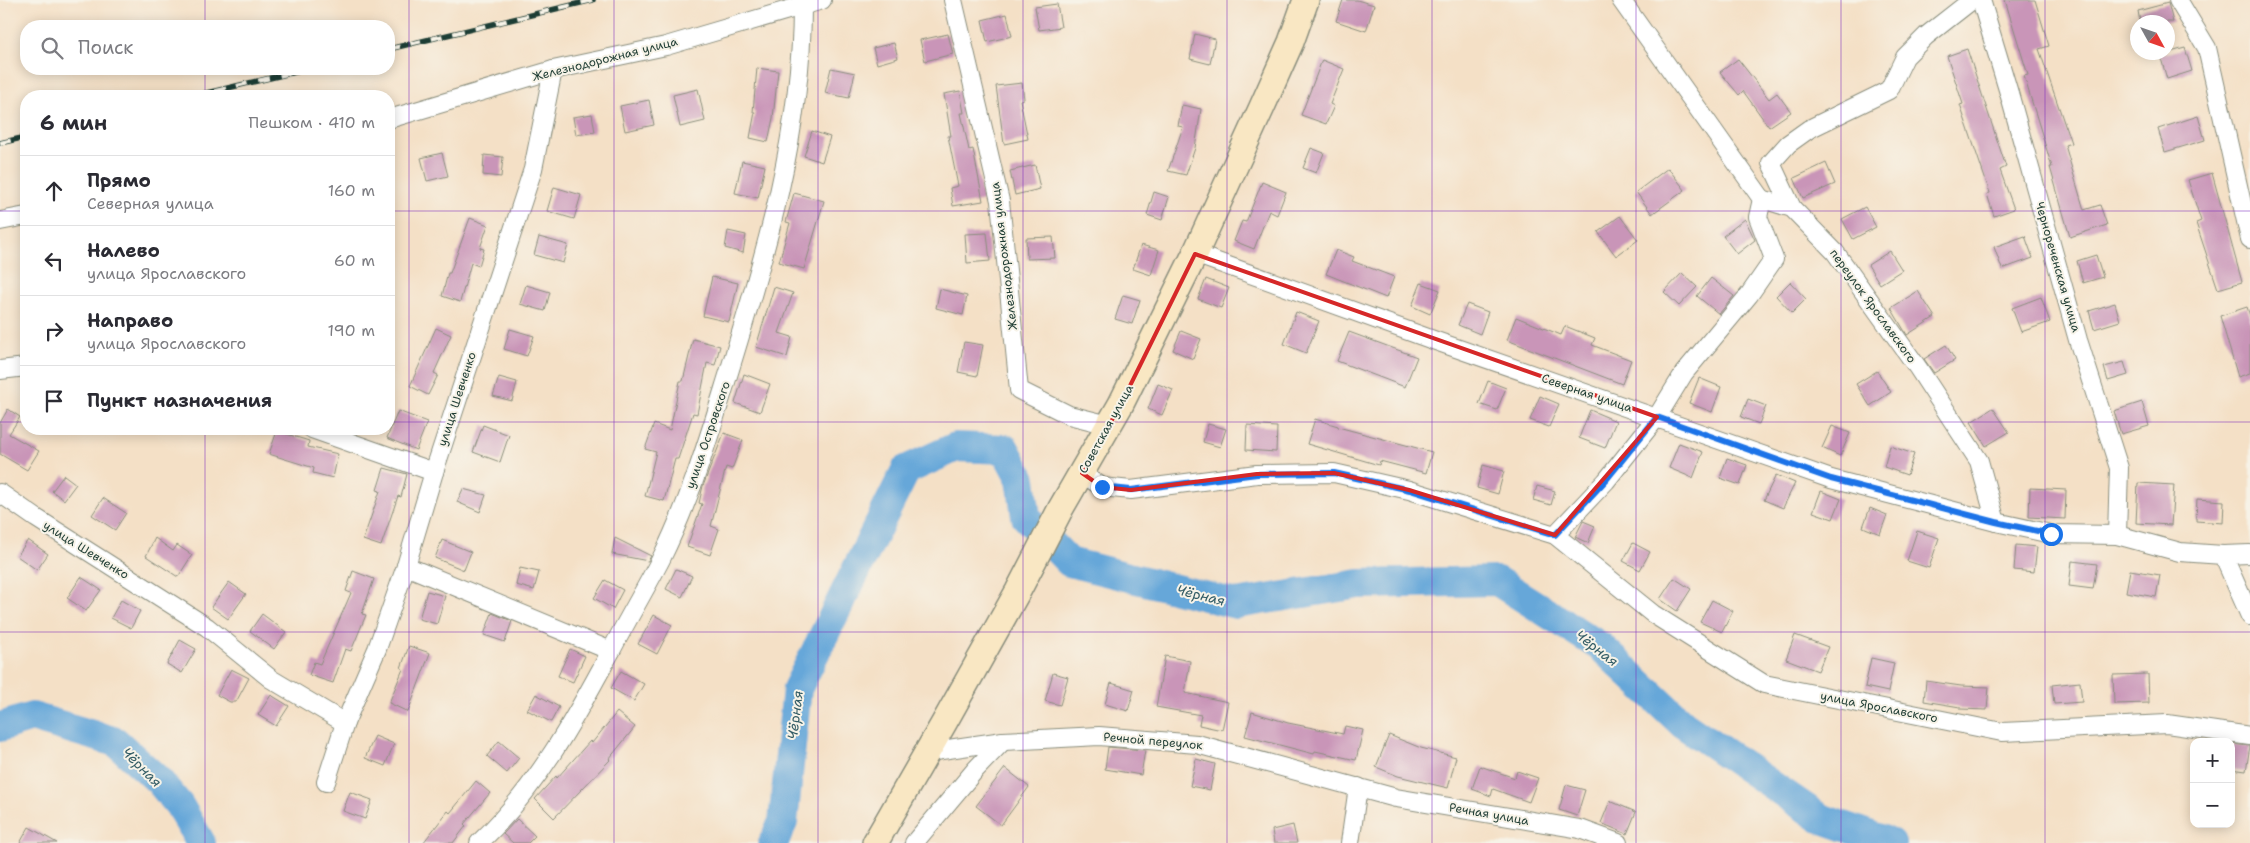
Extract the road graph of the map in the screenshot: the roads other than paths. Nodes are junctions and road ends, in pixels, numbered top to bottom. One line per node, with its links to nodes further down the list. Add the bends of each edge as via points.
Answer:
1 (822, 0): 8 (street, Железнодорожная улица)
2 (953, 0): 20 (street, Железнодорожная улица, via 1000,201 1019,390 1068,414)
3 (1306, 0): 16 (main road, Советская улица, via 1287,50)
4 (1621, 0): 11 (street)
5 (1972, 0): 12 (street, via 1905,56 1889,90 1809,129 1770,163)
6 (1981, 0): 27 (street, Чернореченская улица, via 2078,340 2119,468)
7 (2178, 0): 15 (street, via 2207,48)
8 (802, 7): 9 (street, Железнодорожная улица, via 666,46); 32 (street, улица Островского, via 802,44 792,131 759,276 701,463 662,557)
9 (553, 70): 10 (street, Железнодорожная улица); 22 (street, улица Шевченко, via 533,169)
10 (395, 117)
11 (1762, 199): 12 (street, переулок Ярославского); 19 (street, via 1758,217 1774,259 1749,295 1684,373)
12 (1792, 208): 25 (street, переулок Ярославского, via 1835,252 1918,368 1979,461)
13 (20, 217): 14 (street)
14 (0, 221)
15 (2250, 239)
16 (1194, 254): 19 (street, Северная улица); 20 (main road, Советская улица)
17 (20, 368): 18 (street)
18 (0, 370)
19 (1657, 417): 25 (street, Северная улица, via 1831,479); 26 (street, via 1606,480)
20 (1109, 425): 23 (main road, Советская улица)
21 (329, 435): 22 (street)
22 (434, 472): 30 (street, улица Шевченко)
23 (1082, 473): 26 (street, улица Ярославского, via 1102,487 1131,490 1257,474 1334,473 1410,490); 36 (main road, Советская улица)
24 (0, 493): 33 (street, улица Шевченко, via 207,627 271,679)
25 (1996, 522): 27 (street, Северная улица, via 2051,534)
26 (1555, 535): 34 (street, улица Ярославского, via 1653,614 1764,684 2002,732 2167,724)
27 (2117, 535): 29 (street, Северная улица, via 2180,552)
28 (2250, 554): 29 (street, Северная улица)
29 (2223, 555): 31 (street)
30 (406, 566): 32 (street); 33 (street, улица Шевченко, via 377,649)
31 (2250, 616)
32 (611, 651): 39 (street, улица Островского, via 541,772)
33 (346, 723): 37 (street, улица Шевченко)
34 (2250, 736)
35 (1003, 741): 36 (street, Речной переулок); 38 (street, Речной переулок, via 1100,736 1197,744); 41 (street)
36 (928, 752): 40 (main road, Советская улица)
37 (326, 782)
38 (1358, 787): 42 (street); 43 (street, Речная улица, via 1396,798 1580,829)
39 (479, 843)
40 (875, 843)
41 (914, 843)
42 (1350, 843)
43 (1618, 843)

